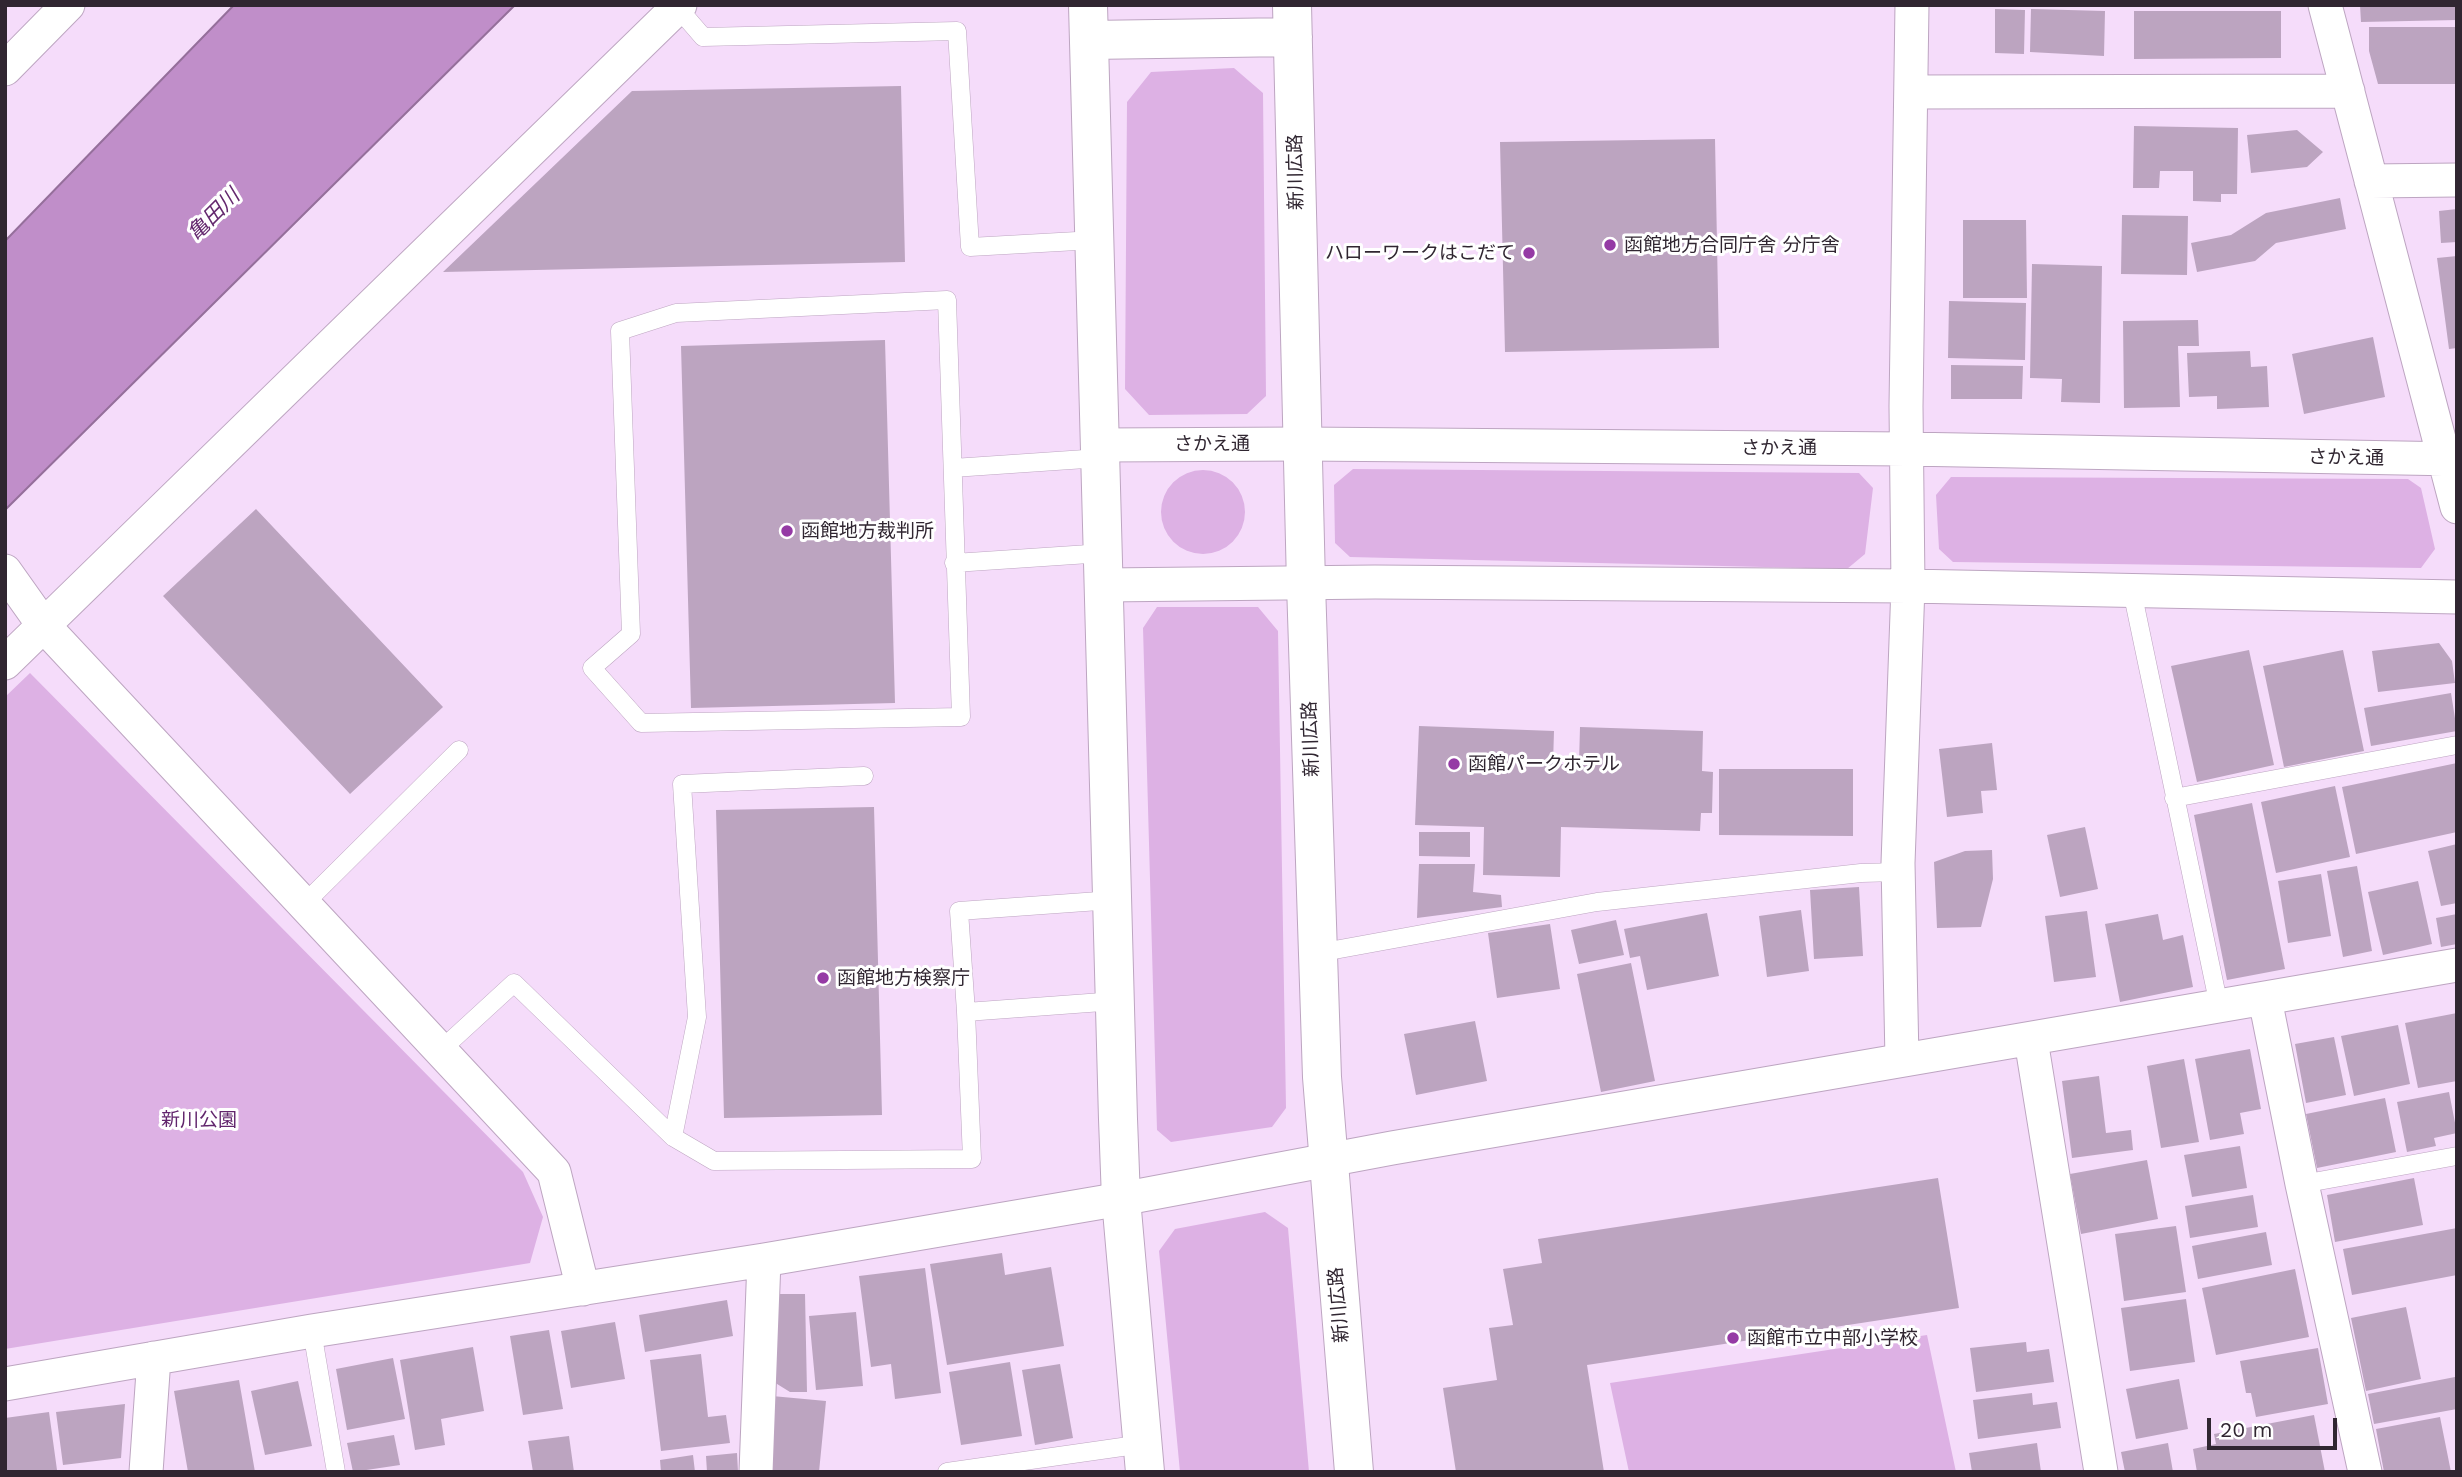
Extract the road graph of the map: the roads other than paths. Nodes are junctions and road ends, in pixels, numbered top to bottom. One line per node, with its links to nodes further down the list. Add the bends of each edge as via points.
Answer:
1 (68, 5): 7 (street)
2 (1912, 5): 9 (street)
3 (2325, 5): 8 (street)
4 (679, 6): 12 (lane, via 703,37 957,31 970,247); 26 (street)
5 (1293, 21): 6 (street); 13 (street, 新川広路)
6 (1089, 23): 12 (street)
7 (5, 69)
8 (2348, 91): 9 (street); 11 (street)
9 (1911, 92): 14 (street)
10 (2457, 180): 11 (street)
11 (2371, 181): 16 (street, via 2430,410)
12 (1095, 240): 15 (street)
13 (1303, 443): 14 (street, さかえ通); 15 (street, さかえ通); 22 (street, 新川広路)
14 (1906, 449): 16 (street, さかえ通); 23 (street)
15 (1100, 452): 17 (lane); 20 (street)
16 (2451, 460): 18 (street)
17 (953, 467): 19 (lane); 19 (lane, via 947,300 676,313 620,331 631,634 592,668 640,723 961,716)
18 (2457, 507)
19 (954, 563): 20 (lane)
20 (1105, 569): 22 (street); 33 (street)
21 (5, 571): 26 (street)
22 (1306, 583): 23 (street); 35 (street, 新川広路)
23 (1908, 586): 24 (street); 32 (street)
24 (2132, 591): 25 (street); 31 (lane)
25 (2457, 597)
26 (44, 626): 27 (street); 34 (street)
27 (5, 663)
28 (2457, 745): 31 (lane)
29 (459, 750): 34 (lane)
30 (864, 776): 44 (lane, via 682,784 697,1017)
31 (2174, 798): 39 (lane)
32 (1898, 872): 35 (lane, via 1597,902); 43 (street)
33 (1113, 900): 38 (street); 40 (lane, via 959,911)
34 (305, 903): 42 (street)
35 (1318, 953): 46 (street, 新川広路)
36 (2457, 965): 37 (street)
37 (2265, 999): 39 (street); 47 (street)
38 (1116, 1001): 40 (lane); 48 (street)
39 (2219, 1006): 41 (street)
40 (966, 1012): 44 (lane, via 972,1159 714,1161)
41 (2031, 1040): 43 (street); 60 (street)
42 (442, 1049): 44 (lane, via 514,983); 50 (street, via 554,1172)
43 (1902, 1060): 46 (street)
44 (673, 1138)
45 (2457, 1156): 47 (lane)
46 (1328, 1159): 48 (street); 59 (street, 新川広路)
47 (2302, 1184): 61 (street)
48 (1121, 1199): 49 (street); 54 (street)
49 (764, 1260): 50 (street); 57 (street)
50 (583, 1289): 51 (street)
51 (312, 1331): 52 (street); 56 (lane)
52 (154, 1358): 53 (street); 55 (street)
53 (5, 1384)
54 (1144, 1458): 58 (lane)
55 (146, 1472)
56 (336, 1472)
57 (756, 1472)
58 (947, 1472)
59 (1354, 1472)
60 (2101, 1472)
61 (2365, 1472)

